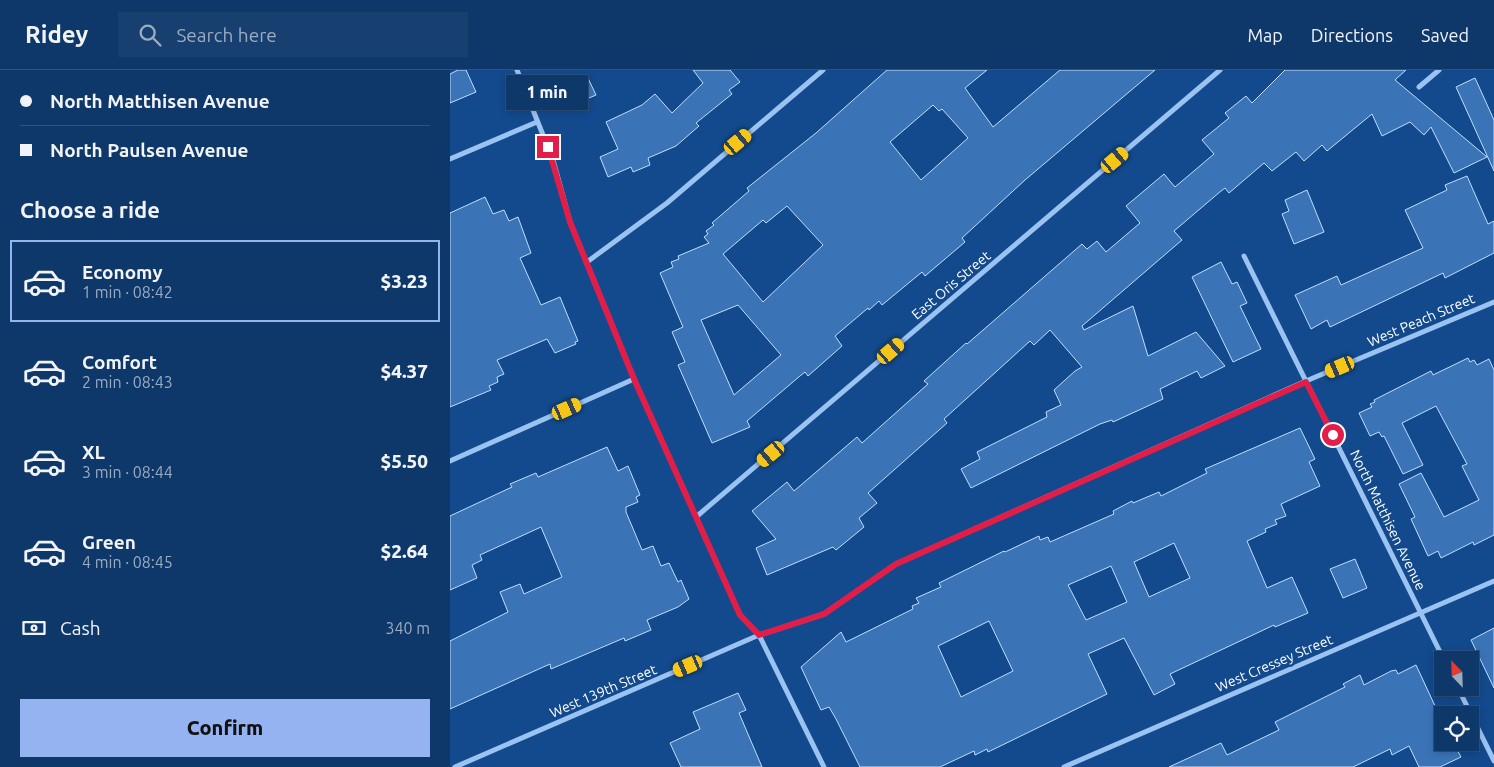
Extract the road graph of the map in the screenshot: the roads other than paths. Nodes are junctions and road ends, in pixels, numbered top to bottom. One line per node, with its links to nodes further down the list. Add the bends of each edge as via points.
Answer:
1 (517, 70): 6 (street)
2 (823, 70): 9 (street, via 667,203)
3 (1220, 70): 14 (street, East Oris Street)
4 (1439, 70): 5 (street)
5 (1419, 87)
6 (537, 122): 7 (street); 9 (street, via 553,160 570,222)
7 (450, 159)
8 (1244, 256): 12 (street, North Matthisen Avenue)
9 (587, 262): 11 (street)
10 (1494, 302): 12 (street, West Peach Street)
11 (634, 379): 13 (street); 14 (street)
12 (1306, 382): 16 (street, North Matthisen Avenue); 17 (street, West Peach Street, via 896,564 824,614)
13 (450, 461)
14 (696, 517): 17 (street, via 740,615)
15 (1494, 581): 16 (street, West Cressey Street)
16 (1420, 612): 18 (street, North Matthisen Avenue); 23 (street, West Cressey Street)
17 (759, 635): 21 (street, West 139th Street); 22 (street)
18 (1440, 651)
19 (1462, 696): 20 (street)
20 (1494, 761)
21 (455, 767)
22 (824, 767)
23 (1064, 767)

